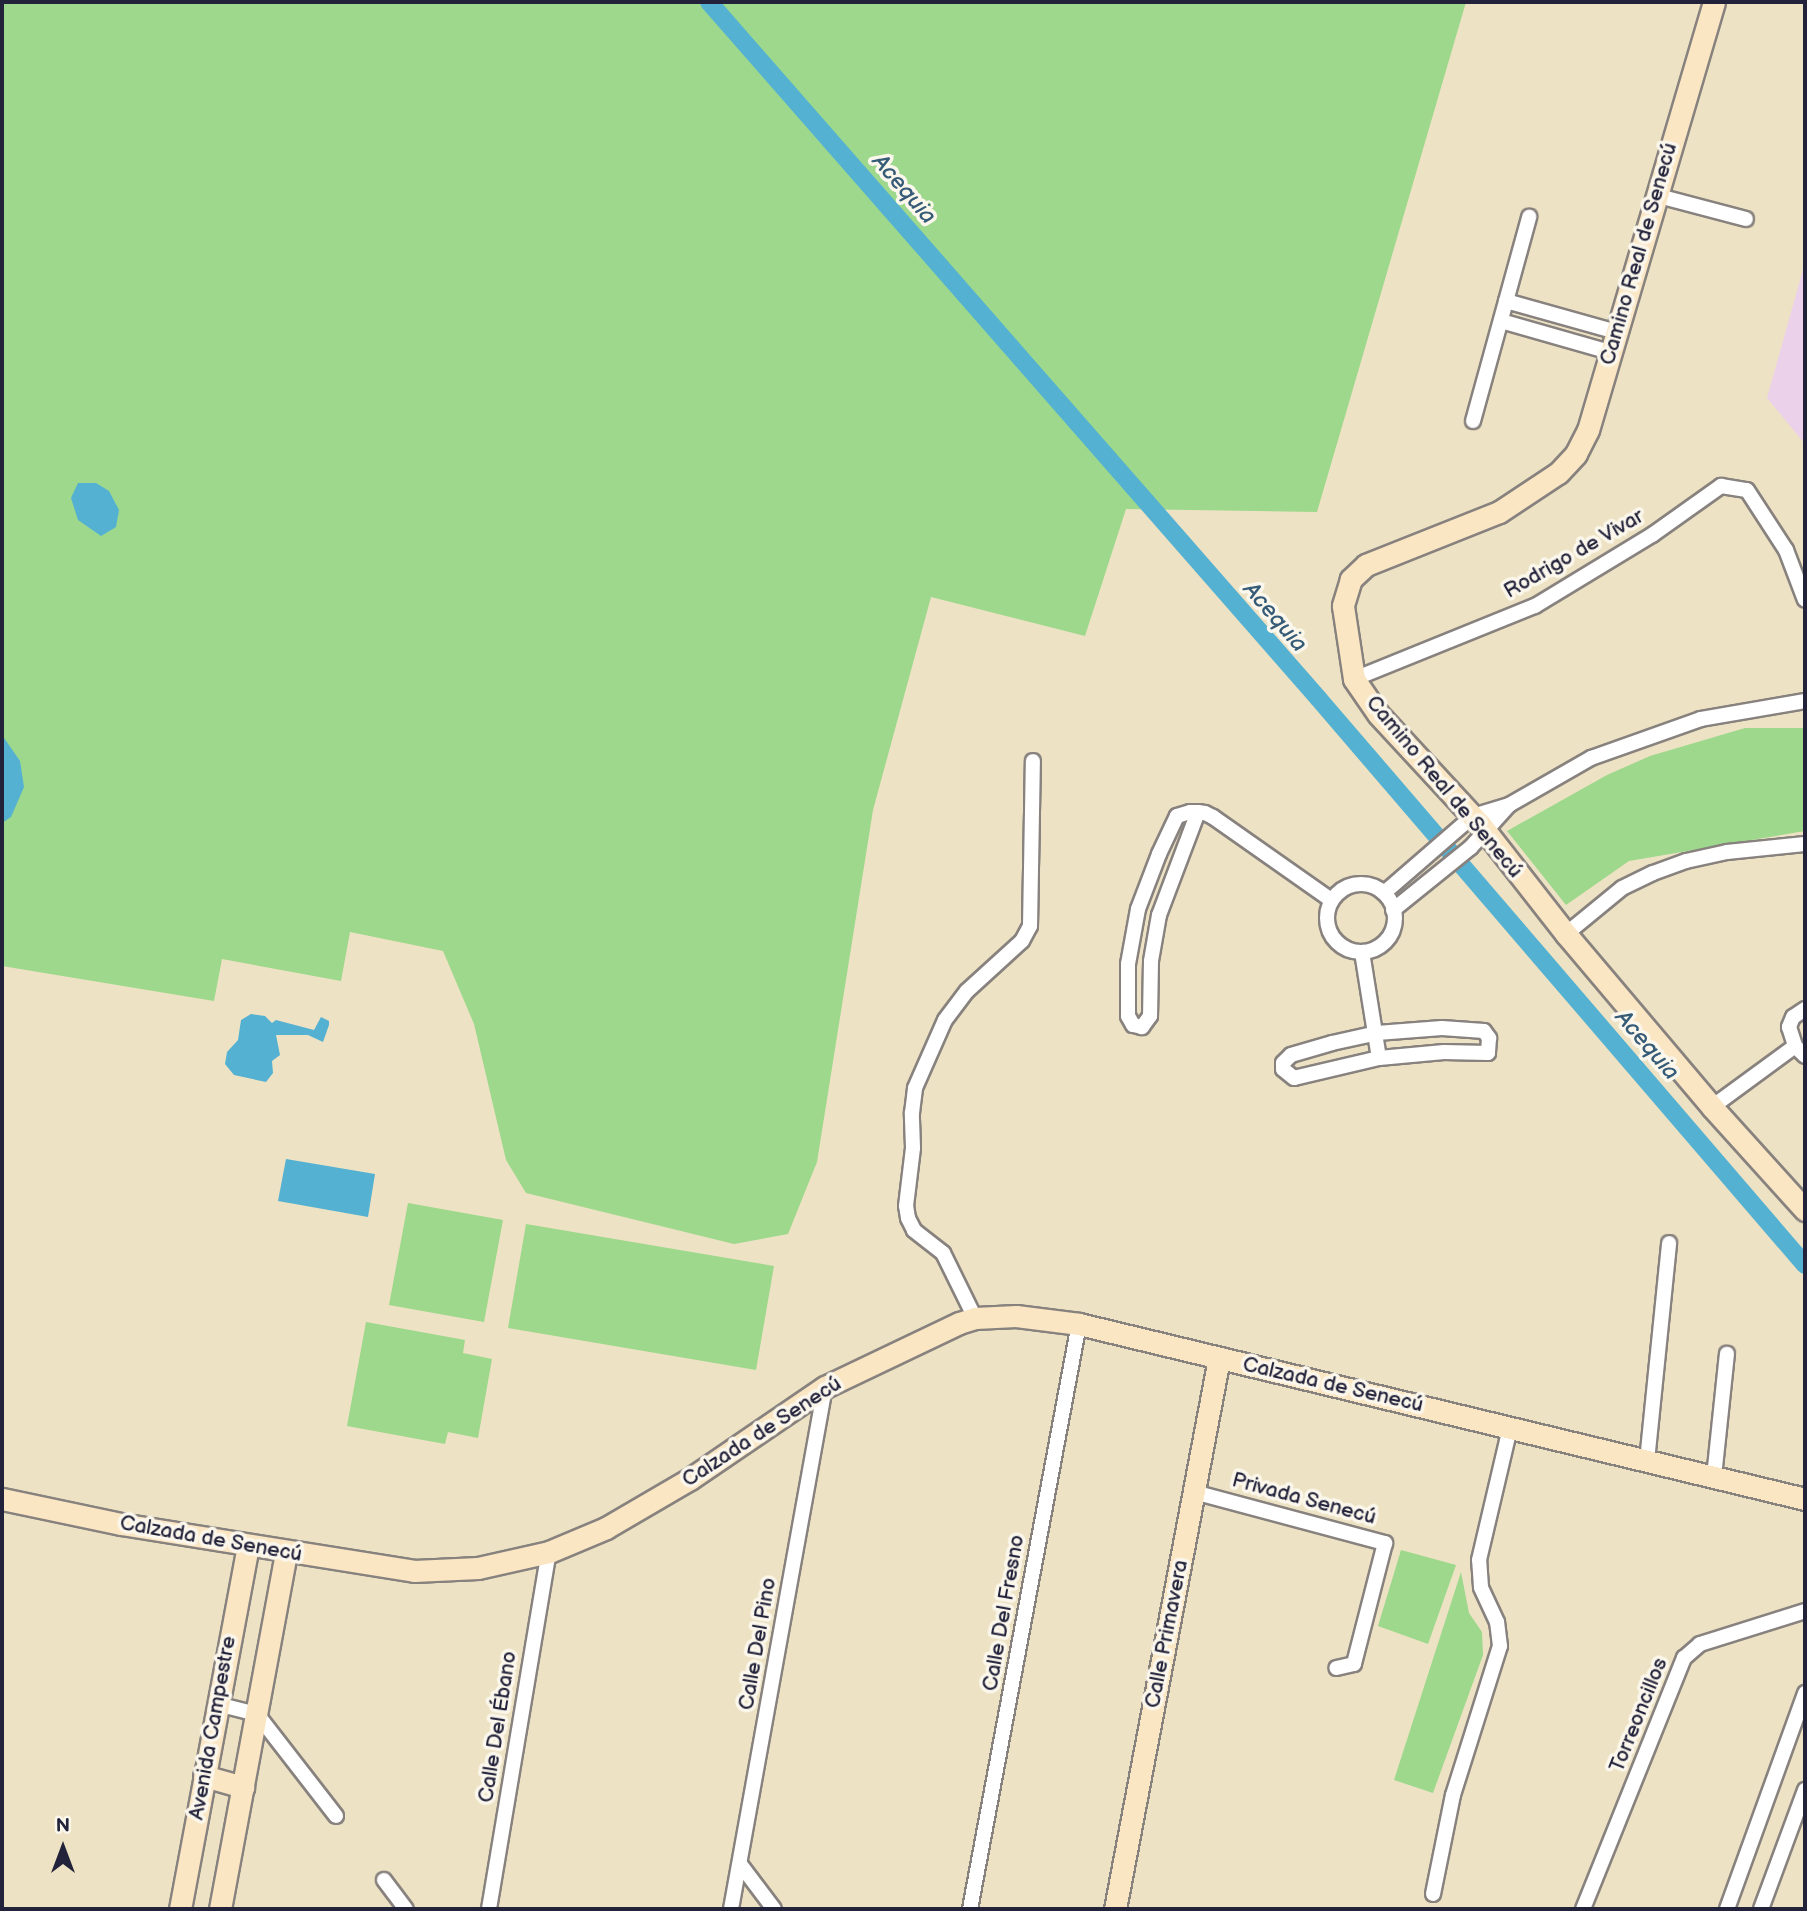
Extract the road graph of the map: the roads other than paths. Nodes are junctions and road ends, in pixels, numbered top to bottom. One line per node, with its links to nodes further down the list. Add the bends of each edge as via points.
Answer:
1 (1714, 2): 2 (street, Camino Real de Senecú)
2 (1655, 195): 4 (street); 7 (street, Camino Real de Senecú)
3 (1529, 217): 5 (street)
4 (1745, 219)
5 (1506, 301): 6 (street); 7 (street)
6 (1501, 321): 7 (street); 8 (street)
7 (1613, 342): 10 (street, Camino Real de Senecú, via 1588,430 1576,454 1558,472 1499,512 1366,565 1351,579 1343,606)
8 (1473, 421)
9 (1805, 600): 10 (street, Rodrigo de Vivar, via 1786,550 1747,490 1730,485 1711,492 1652,535 1535,606)
10 (1354, 679): 14 (street, Camino Real de Senecú)
11 (1805, 701): 14 (street, via 1701,719 1646,736 1591,758 1509,804)
12 (1033, 761): 30 (street, via 1030,926 1022,941 967,991 945,1020 915,1088 912,1113 908,1218 943,1254)
13 (1199, 812): 17 (street, via 1213,817); 18 (street, via 1182,813 1174,820); 20 (street)
14 (1477, 832): 16 (street, via 1455,830); 19 (street, via 1441,873); 21 (street, Camino Real de Senecú)
15 (1805, 844): 21 (street, via 1727,852 1653,873 1622,888)
16 (1384, 893): 17 (street, via 1356,884); 19 (street)
17 (1331, 900): 22 (street, via 1326,919 1332,937 1346,949)
18 (1138, 909): 20 (street); 20 (street, via 1128,964 1128,1016 1138,1027 1150,1016 1151,961)
19 (1394, 910): 22 (street, via 1389,937 1374,950)
20 (1159, 915)
21 (1566, 934): 27 (street, Camino Real de Senecú)
22 (1362, 953): 24 (street)
23 (1805, 1009): 25 (street, via 1793,1017 1789,1027)
24 (1377, 1033): 26 (street); 26 (street, via 1290,1055 1283,1069 1293,1078); 26 (street, via 1478,1029 1489,1038 1488,1053)
25 (1800, 1051): 27 (street)
26 (1379, 1058)
27 (1712, 1107): 28 (street, Camino Real de Senecú)
28 (1805, 1210)
29 (1669, 1243): 36 (street)
30 (975, 1318): 31 (street, Calzada de Senecú, via 1016,1316); 34 (street, Calzada de Senecú)
31 (1079, 1324): 33 (street, Calzada de Senecú); 62 (street, Calle Del Fresno)
32 (1727, 1354): 37 (street)
33 (1219, 1358): 35 (street, Calzada de Senecú); 38 (street, Calle Primavera)
34 (825, 1387): 43 (street, Calzada de Senecú, via 690,1479 606,1528); 53 (street, Calle Del Pino)
35 (1510, 1428): 36 (street, Calzada de Senecú); 55 (street, via 1479,1560 1481,1587 1497,1622 1500,1646 1453,1795)
36 (1647, 1461): 37 (street, Calzada de Senecú)
37 (1714, 1477): 40 (street, Calzada de Senecú)
38 (1194, 1492): 45 (street, Privada Senecú, via 1385,1543 1354,1664); 63 (street, Calle Primavera)
39 (2, 1499): 41 (street, Calzada de Senecú)
40 (1805, 1499)
41 (248, 1546): 42 (street, Calzada de Senecú); 47 (street, Avenida Campestre)
42 (286, 1552): 43 (street, Calzada de Senecú, via 414,1571 478,1568); 48 (street, Avenida Campestre)
43 (549, 1552): 59 (street, Calle Del Ébano)
44 (1805, 1611): 64 (street, Torreoncillos, via 1699,1644 1684,1658)
45 (1336, 1668)
46 (1805, 1693): 65 (street)
47 (217, 1704): 48 (street); 49 (street, Avenida Campestre)
48 (257, 1714): 50 (street, Avenida Campestre); 52 (street)
49 (204, 1776): 50 (street); 56 (street, Avenida Campestre)
50 (243, 1787): 57 (street, Avenida Campestre)
51 (1805, 1790): 66 (street)
52 (335, 1816)
53 (740, 1864): 60 (street, Calle Del Pino); 61 (street)
54 (384, 1880): 58 (street)
55 (1433, 1894)
56 (180, 1909)
57 (220, 1909)
58 (406, 1909)
59 (489, 1909)
60 (731, 1909)
61 (774, 1909)
62 (970, 1909)
63 (1115, 1909)
64 (1583, 1909)
65 (1727, 1909)
66 (1761, 1909)

